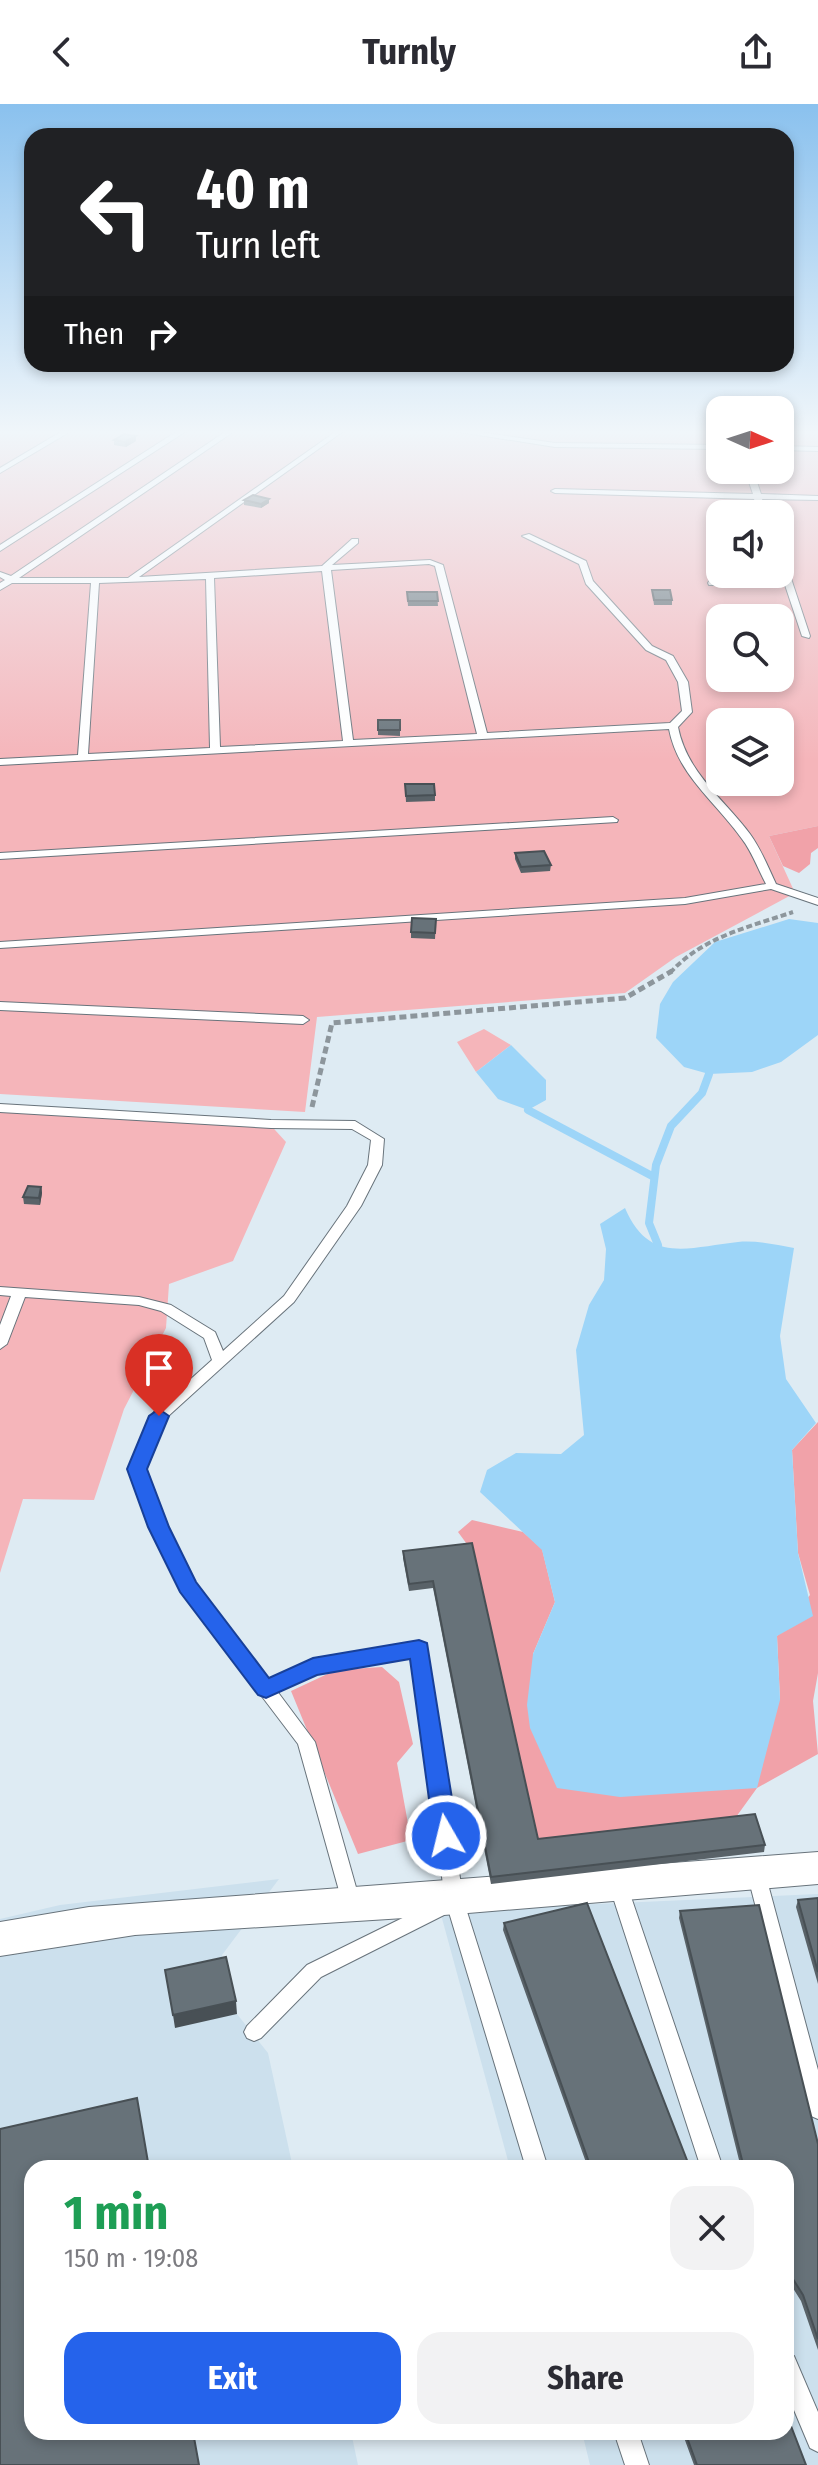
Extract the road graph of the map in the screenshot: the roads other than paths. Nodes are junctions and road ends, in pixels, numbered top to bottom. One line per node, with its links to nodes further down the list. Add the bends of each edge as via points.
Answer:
1 (70, 540): 9 (lane)
2 (185, 540): 8 (lane)
3 (535, 540): 14 (lane, via 583,563 589,582 649,648 670,658 683,682 687,712)
4 (355, 541): 5 (lane)
5 (326, 566): 7 (lane); 15 (lane, via 439,565); 16 (lane)
6 (0, 574): 9 (lane)
7 (210, 574): 8 (lane); 17 (lane)
8 (131, 578): 10 (lane)
9 (12, 580): 10 (lane); 11 (lane)
10 (95, 580): 18 (lane)
11 (0, 587)
12 (790, 588): 13 (lane)
13 (806, 636)
14 (673, 726): 15 (lane); 22 (lane, via 675,743 688,765 747,839)
15 (482, 734): 16 (lane)
16 (348, 742): 17 (lane)
17 (215, 750): 18 (lane)
18 (83, 757): 19 (lane)
19 (0, 762)
20 (613, 820): 21 (lane)
21 (0, 856)
22 (772, 886): 23 (lane); 24 (lane, via 685,901)
23 (818, 902)
24 (0, 945)
25 (0, 1006): 26 (lane)
26 (303, 1020)
27 (0, 1108): 31 (lane, via 355,1125 378,1139 375,1165 354,1206 289,1299)
28 (0, 1291): 29 (lane)
29 (20, 1292): 30 (lane); 31 (lane, via 139,1301 166,1308 210,1335)
30 (0, 1344)
31 (219, 1360): 32 (lane, via 159,1416 137,1469 188,1587)
32 (266, 1689): 36 (lane, via 313,1667 419,1649); 37 (lane, via 306,1742)
33 (818, 1868): 34 (street)
34 (756, 1873): 35 (street); 40 (lane)
35 (618, 1885): 36 (street); 42 (lane)
36 (454, 1899): 37 (street); 39 (lane, via 314,1971); 41 (lane)
37 (352, 1906): 38 (street, via 201,1913 44,1929)
38 (0, 1939)
39 (254, 2032)
40 (818, 2109)
41 (535, 2160)
42 (709, 2160)
43 (794, 2383): 45 (lane)
44 (629, 2440): 46 (lane)
45 (818, 2440)
46 (637, 2465)

